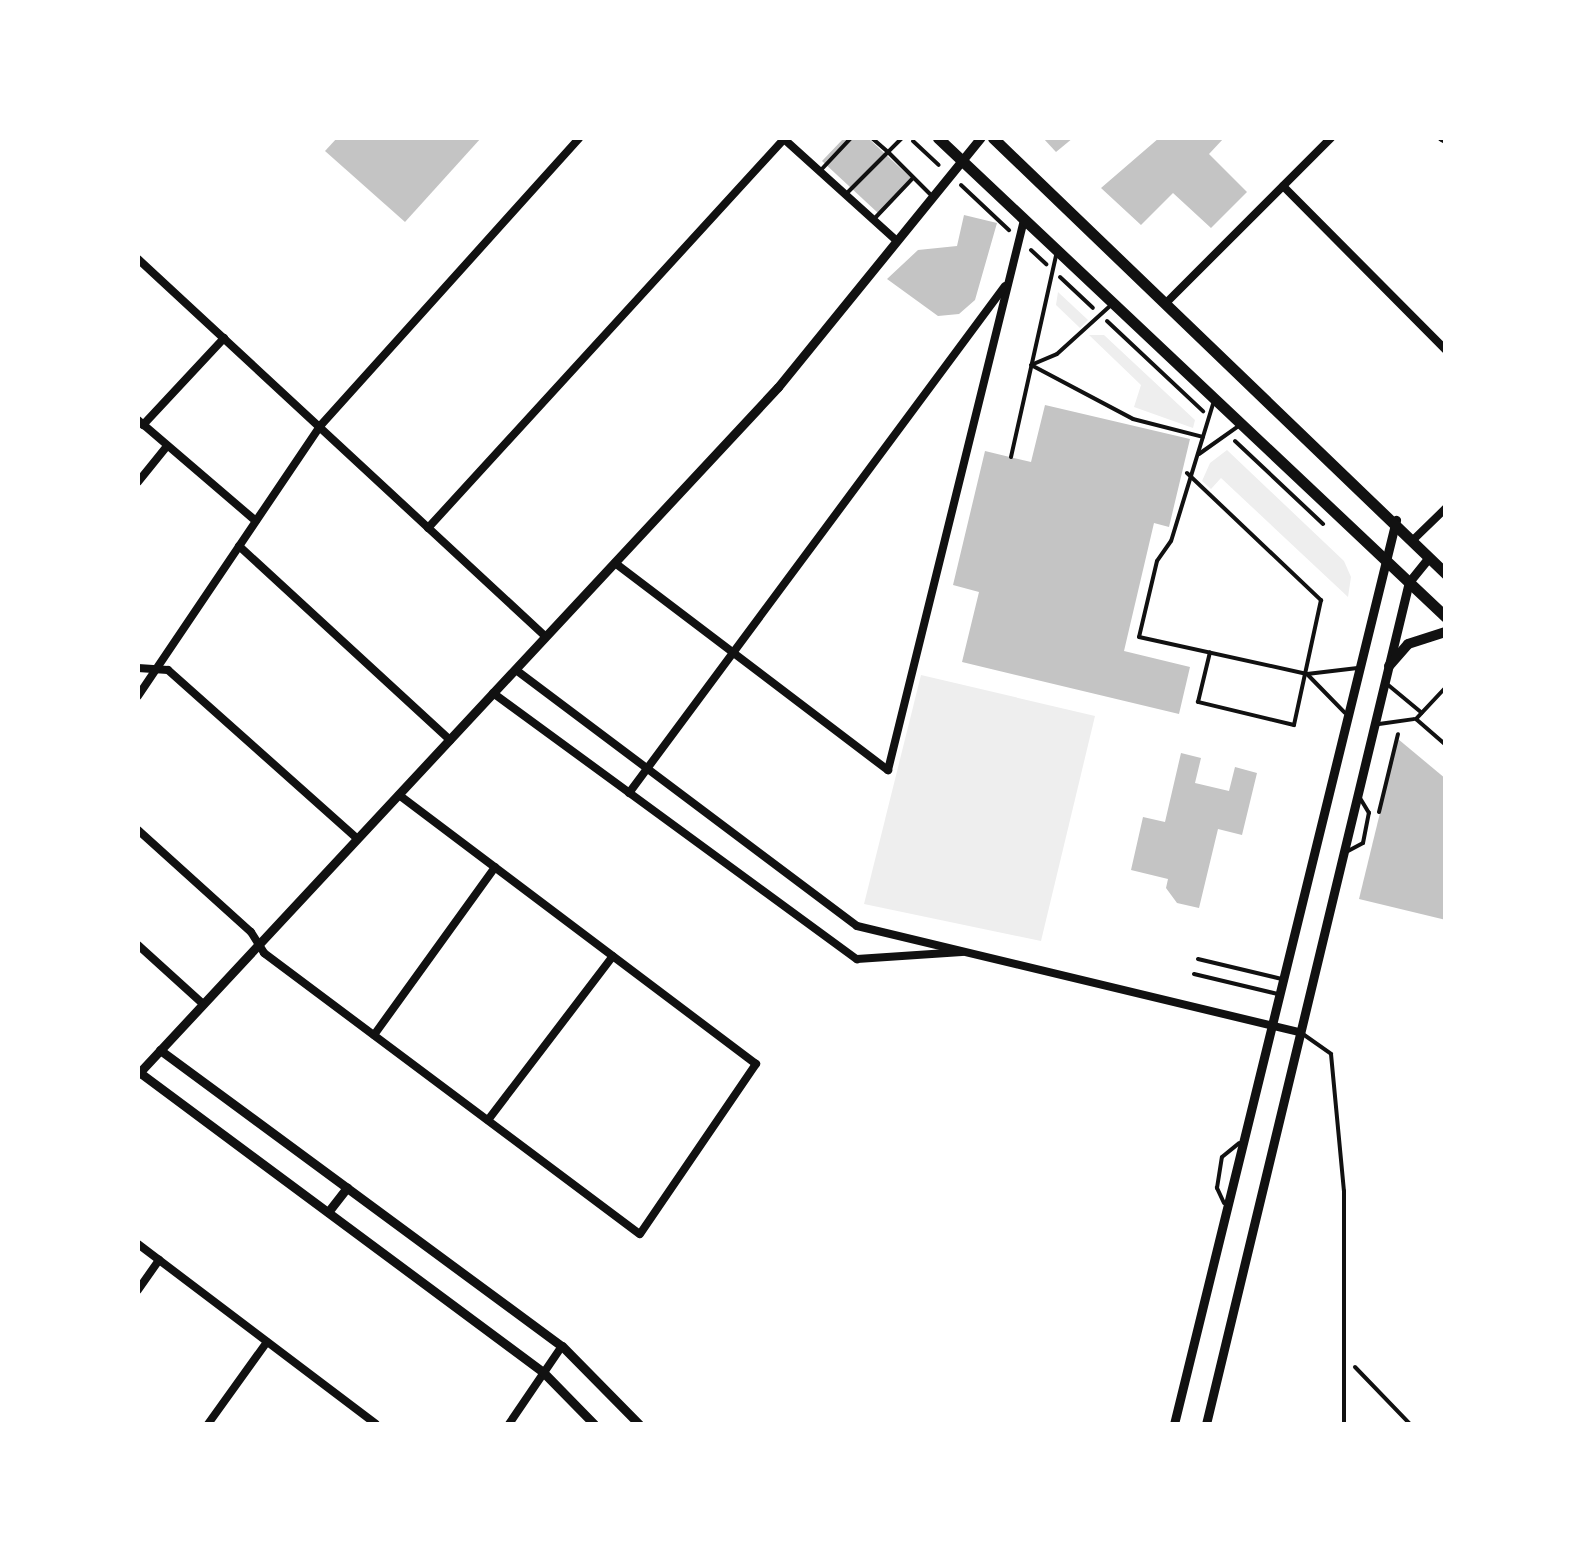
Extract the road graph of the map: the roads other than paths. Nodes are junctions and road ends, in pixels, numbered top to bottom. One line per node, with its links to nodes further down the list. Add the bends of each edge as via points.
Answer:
1 (579, 138): 31 (street)
2 (785, 138): 12 (street); 41 (street)
3 (851, 138): 12 (lane)
4 (872, 138): 10 (lane)
5 (902, 138): 10 (lane)
6 (938, 138): 11 (main road)
7 (980, 138): 11 (street)
8 (992, 138): 23 (main road)
9 (1331, 138): 14 (street)
10 (888, 152): 13 (lane); 15 (lane)
11 (962, 160): 16 (street); 18 (main road)
12 (820, 171): 15 (street)
13 (913, 178): 16 (lane); 17 (lane)
14 (1283, 186): 23 (street); 26 (street)
15 (846, 194): 17 (street)
16 (932, 196): 19 (street)
17 (874, 220): 19 (street)
18 (1024, 220): 20 (main road); 22 (street)
19 (897, 240): 46 (street, via 778,388)
20 (1057, 250): 24 (main road); 27 (lane)
21 (138, 259): 25 (street)
22 (1010, 280): 53 (street); 53 (street, via 888,770)
23 (1167, 302): 39 (main road)
24 (1113, 303): 27 (lane, via 1057,354); 28 (main road)
25 (224, 338): 29 (street); 31 (street)
26 (1446, 350)
27 (1032, 365): 32 (lane, via 1133,419); 35 (lane)
28 (1215, 398): 30 (main road); 32 (lane)
29 (140, 422): 33 (street)
30 (1242, 424): 34 (lane); 45 (main road)
31 (321, 425): 40 (street); 41 (street)
32 (1203, 437): 34 (lane)
33 (168, 446): 37 (street); 40 (street)
34 (1199, 454): 36 (lane)
35 (1011, 457)
36 (1188, 473): 52 (lane, via 1139,637); 59 (lane, via 1317,592 1321,600)
37 (138, 482)
38 (1446, 508): 42 (street)
39 (1396, 520): 42 (main road); 45 (street)
40 (256, 521): 43 (street)
41 (428, 528): 51 (street)
42 (1414, 540): 44 (main road)
43 (239, 546): 57 (street); 68 (street)
44 (1429, 558): 47 (main road); 48 (street)
45 (1384, 559): 48 (main road); 56 (street)
46 (615, 562): 51 (street); 53 (street)
47 (1446, 574)
48 (1409, 582): 49 (main road); 54 (street)
49 (1446, 617)
50 (1446, 632): 54 (main road, via 1408,644)
51 (546, 638): 58 (street)
52 (1210, 652): 59 (lane); 59 (lane, via 1198,702 1294,726)
53 (732, 654): 70 (street)
54 (1388, 666): 60 (street)
55 (138, 668): 57 (street)
56 (1358, 668): 59 (lane); 65 (street)
57 (155, 670): 63 (street); 75 (street, via 168,670)
58 (516, 670): 62 (street); 70 (street)
59 (1306, 674): 65 (lane)
60 (1384, 683): 64 (lane); 67 (street)
61 (1446, 687): 64 (lane)
62 (494, 694): 68 (street); 71 (street)
63 (138, 696)
64 (1422, 713): 66 (lane)
65 (1346, 714): 84 (street)
66 (1416, 719): 67 (lane); 69 (lane)
67 (1374, 724): 72 (street)
68 (450, 740): 73 (street)
69 (1446, 745)
70 (647, 768): 71 (street); 80 (street, via 857,926)
71 (629, 792): 80 (street, via 856,960)
72 (1358, 794): 76 (street); 76 (lane, via 1370,814 1362,843)
73 (399, 795): 75 (street); 77 (street)
74 (138, 830): 78 (street)
75 (358, 839): 78 (street)
76 (1344, 853): 88 (street)
77 (495, 867): 81 (street); 89 (street)
78 (258, 943): 86 (street); 89 (street)
79 (138, 944): 86 (street)
80 (973, 951): 87 (street)
81 (613, 956): 92 (street); 92 (street, via 756,1064 640,1234)
82 (1198, 959): 84 (lane)
83 (1194, 974): 85 (lane)
84 (1282, 979): 85 (street)
85 (1278, 994): 87 (street)
86 (202, 1004): 90 (street)
87 (1271, 1024): 88 (street); 93 (street)
88 (1300, 1032): 109 (street); 110 (lane, via 1331,1054 1344,1191)
89 (374, 1036): 92 (street)
90 (160, 1050): 91 (street); 94 (street)
91 (138, 1073): 96 (street)
92 (488, 1120)
93 (1243, 1140): 95 (street); 95 (lane, via 1222,1157 1217,1188)
94 (347, 1188): 96 (street); 101 (street)
95 (1226, 1207): 108 (street)
96 (328, 1212): 102 (street)
97 (138, 1244): 98 (street)
98 (159, 1260): 99 (street); 100 (street)
99 (138, 1290)
100 (267, 1342): 103 (street); 104 (street)
101 (562, 1346): 102 (street); 107 (street)
102 (543, 1372): 105 (street); 106 (street)
103 (208, 1424)
104 (376, 1424)
105 (508, 1424)
106 (594, 1424)
107 (638, 1424)
108 (1174, 1424)
109 (1206, 1424)
110 (1344, 1424)

